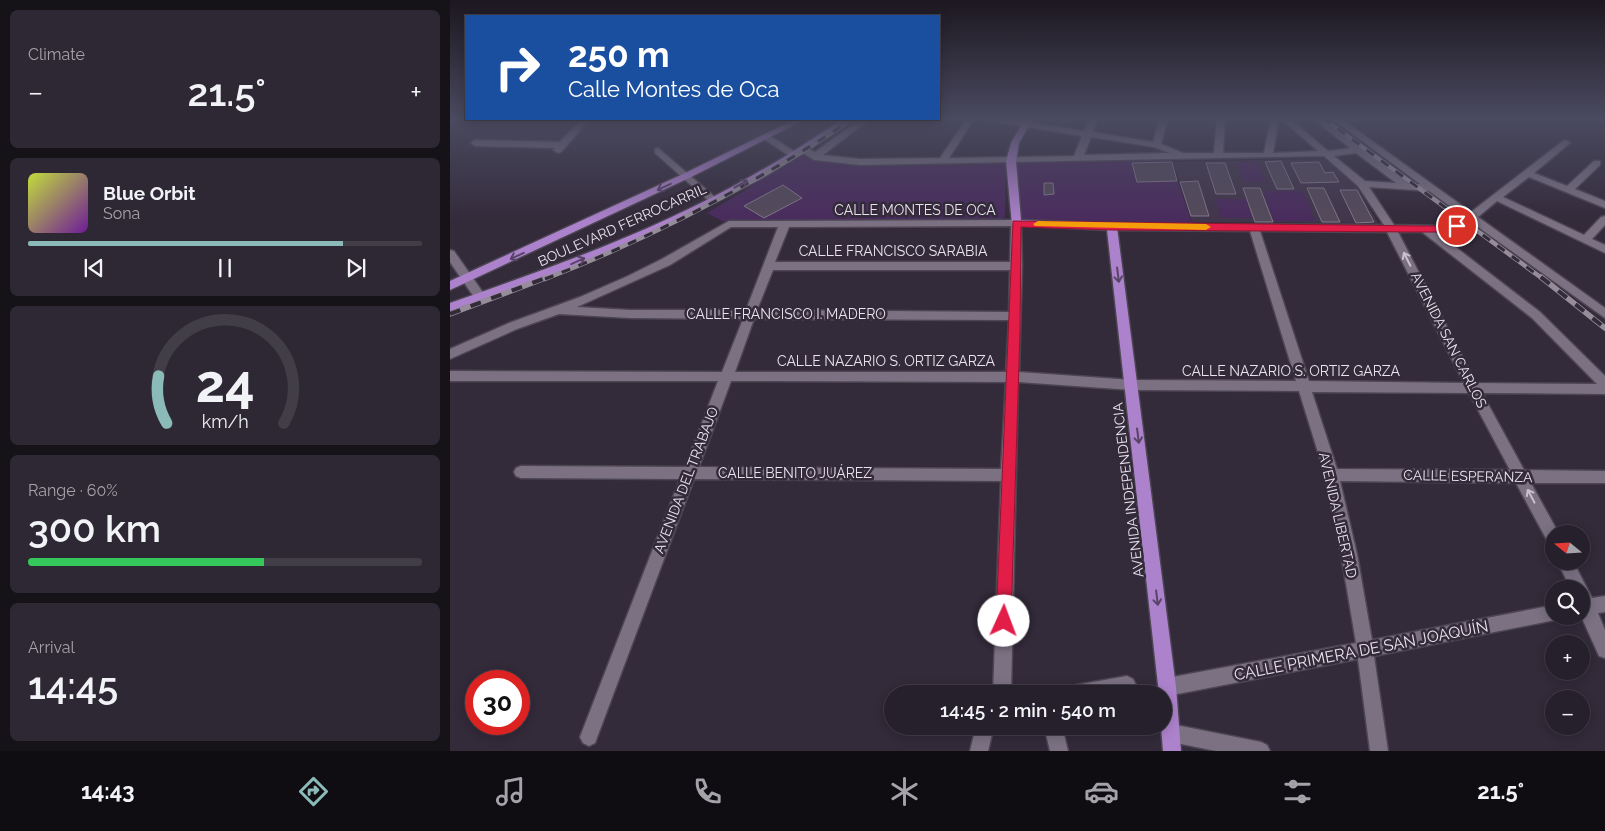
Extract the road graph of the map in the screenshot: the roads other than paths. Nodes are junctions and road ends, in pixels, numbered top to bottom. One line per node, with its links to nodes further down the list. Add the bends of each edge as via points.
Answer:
1 (660, 153): 25 (street)
2 (734, 153): 25 (main road)
3 (796, 153): 31 (main road, BOULEVARD FERROCARRIL, one-way to 3)
4 (801, 153): 19 (street)
5 (819, 153): 19 (street)
6 (948, 153): 21 (street)
7 (1013, 153): 22 (main road)
8 (1080, 153): 20 (street)
9 (1179, 153): 15 (street)
10 (1269, 153): 18 (street)
11 (1339, 153): 16 (street)
12 (1362, 153): 27 (street)
13 (1384, 153): 28 (street)
14 (1553, 153): 24 (street)
15 (1185, 155): 17 (street); 20 (street)
16 (1327, 155): 18 (street); 26 (street, AVENIDA SAN CARLOS)
17 (1218, 156): 18 (street)
18 (1268, 156)
19 (814, 157): 21 (street, via 856,161)
20 (1078, 158): 22 (street)
21 (943, 161): 22 (street)
22 (1011, 161): 36 (main road)
23 (1597, 163): 29 (street)
24 (1528, 173): 29 (street); 30 (street)
25 (686, 176): 31 (street); 46 (main road, one-way to 46)
26 (1362, 184): 27 (street); 39 (street, AVENIDA SAN CARLOS)
27 (1406, 186): 28 (street)
28 (1433, 188): 33 (street)
29 (1569, 190): 32 (street)
30 (1496, 197): 33 (street); 41 (street)
31 (713, 200): 48 (main road, BOULEVARD FERROCARRIL, one-way to 31, via 560,269)
32 (1605, 205)
33 (1469, 219): 40 (street, CALLE MONTES DE OCA, via 1444,229); 52 (street)
34 (1605, 220): 41 (street)
35 (785, 223): 36 (street, CALLE MONTES DE OCA); 44 (street, AVENIDA DEL TRABAJO); 50 (street, CALLE MONTES DE OCA, via 737,223 723,227 666,262)
36 (1016, 224): 37 (main road, CALLE MONTES DE OCA); 45 (street)
37 (1112, 227): 38 (street, CALLE MONTES DE OCA); 59 (main road, AVENIDA INDEPENDENCIA, one-way to 59)
38 (1254, 228): 39 (street, CALLE MONTES DE OCA); 60 (street, AVENIDA LIBERTAD)
39 (1391, 228): 40 (street, CALLE MONTES DE OCA); 61 (street, AVENIDA SAN CARLOS, one-way to 39)
40 (1425, 229): 58 (street, via 1536,315)
41 (1585, 240): 42 (street)
42 (1605, 249)
43 (450, 254): 46 (street)
44 (768, 266): 45 (street, CALLE FRANCISCO SARABIA); 51 (street, AVENIDA DEL TRABAJO)
45 (1017, 266): 53 (street)
46 (468, 278): 47 (main road); 48 (street)
47 (450, 286)
48 (480, 297): 49 (main road, BOULEVARD FERROCARRIL)
49 (450, 307)
50 (556, 310): 51 (street, CALLE FRANCISCO I. MADERO, via 630,314); 54 (street)
51 (750, 313): 53 (street, CALLE FRANCISCO I. MADERO); 55 (street, AVENIDA DEL TRABAJO)
52 (1605, 314)
53 (1015, 316): 57 (street)
54 (450, 354)
55 (725, 375): 56 (street, CALLE NAZARIO S. ORTIZ GARZA); 57 (street, CALLE NAZARIO S. ORTIZ GARZA); 64 (street, AVENIDA DEL TRABAJO)
56 (450, 376)
57 (1014, 377): 59 (street, CALLE NAZARIO S. ORTIZ GARZA); 65 (street)
58 (1605, 384)
59 (1132, 385): 60 (street, CALLE NAZARIO S. ORTIZ GARZA); 75 (main road, AVENIDA INDEPENDENCIA, one-way to 75)
60 (1303, 387): 61 (street, CALLE NAZARIO S. ORTIZ GARZA); 66 (street, AVENIDA LIBERTAD)
61 (1472, 387): 62 (street, CALLE NAZARIO S. ORTIZ GARZA); 67 (street, AVENIDA SAN CARLOS)
62 (1605, 389)
63 (521, 472): 64 (street, CALLE BENITO JUÁREZ)
64 (688, 472): 65 (street, CALLE BENITO JUÁREZ); 81 (street, AVENIDA DEL TRABAJO)
65 (1008, 475): 74 (street)
66 (1332, 475): 67 (street, CALLE ESPERANZA); 72 (street, AVENIDA LIBERTAD)
67 (1520, 476): 68 (street, CALLE ESPERANZA); 69 (street, AVENIDA SAN CARLOS, one-way to 67)
68 (1605, 477)
69 (1546, 525)
70 (1590, 606): 73 (street)
71 (1545, 615): 72 (street, CALLE PRIMERA DE SAN JOAQUÍN)
72 (1365, 649): 76 (street, CALLE PRIMERA DE SAN JOAQUÍN); 86 (street, AVENIDA LIBERTAD)
73 (1605, 650)
74 (1002, 685)
75 (1168, 685)
76 (1172, 686)
77 (1172, 733): 85 (street)
78 (982, 735): 82 (street)
79 (1055, 735): 83 (street)
80 (1171, 735): 84 (main road, AVENIDA INDEPENDENCIA)
81 (588, 736)
82 (979, 751)
83 (1059, 751)
84 (1172, 751)
85 (1261, 751)
86 (1379, 751)

